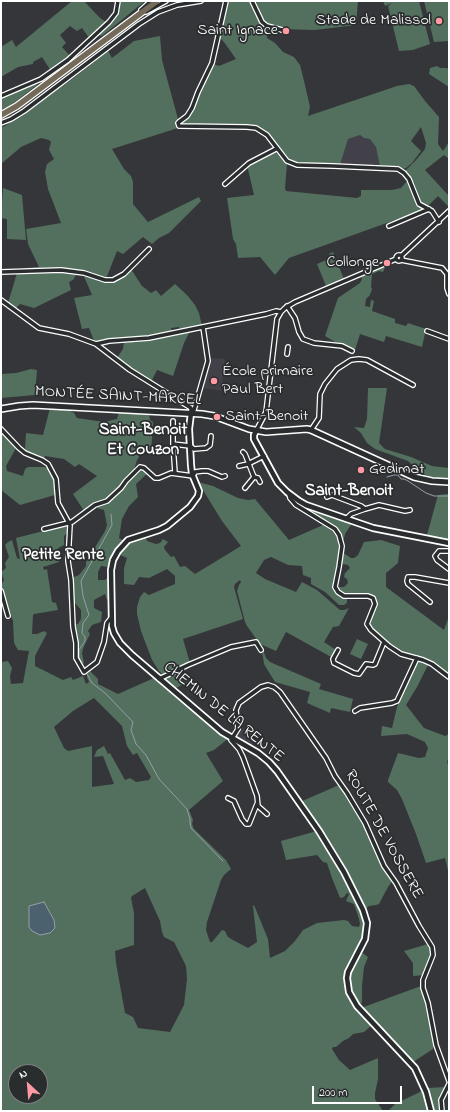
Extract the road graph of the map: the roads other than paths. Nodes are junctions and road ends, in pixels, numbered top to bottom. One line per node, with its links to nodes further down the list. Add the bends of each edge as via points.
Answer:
1 (118, 1): 11 (street, via 116,13 109,22 68,60 41,79)
2 (150, 1): 8 (street)
3 (157, 1): 8 (main road)
4 (166, 1): 9 (street)
5 (201, 1): 13 (street, via 177,5 158,12 21,113)
6 (226, 1): 14 (street, via 212,63 192,108 178,124 181,127 256,128 267,135)
7 (252, 1): 10 (street, via 262,22)
8 (134, 18): 9 (main road)
9 (127, 22): 12 (main road, via 17,106)
10 (282, 30)
11 (1, 96)
12 (1, 115)
13 (1, 124)
14 (276, 149): 15 (street, via 249,163); 16 (street, via 290,163 298,166 398,169 409,179 419,204)
15 (225, 184)
16 (429, 209): 18 (street); 19 (street)
17 (449, 212): 18 (street)
18 (439, 222): 21 (street)
19 (389, 226)
20 (148, 248): 22 (street, via 124,274 114,280 61,270)
21 (401, 258): 23 (street, via 442,268 447,274); 25 (street)
22 (1, 272)
23 (449, 294)
24 (1, 300): 30 (street, via 39,328 69,334)
25 (287, 306): 26 (street); 32 (street, via 303,339 340,346)
26 (281, 312): 27 (street); 40 (street, via 277,320 266,412)
27 (203, 327): 30 (street, via 149,338); 36 (street, via 208,361)
28 (427, 331): 29 (street)
29 (449, 339)
30 (96, 344): 36 (street, via 130,370 191,408)
31 (288, 347): 33 (street)
32 (352, 351)
33 (287, 354)
34 (413, 385): 39 (street, via 367,360 348,361 324,384 320,394 319,418)
35 (1, 409): 36 (main road, MONTÉE SAINT-MARCEL, via 34,405)
36 (191, 413): 40 (main road, MONTÉE SAINT-MARCEL, via 214,416); 43 (street, CHEMIN DE LA RENTE)
37 (174, 420): 42 (street)
38 (1, 429): 60 (street, via 19,448 49,466 56,479 58,502)
39 (311, 430): 40 (main road, MONTÉE SAINT-MARCEL); 53 (main road, via 414,477)
40 (256, 431): 45 (street, via 254,437)
41 (211, 436): 43 (street, via 208,447 194,449)
42 (173, 444): 43 (street); 48 (street)
43 (190, 446): 49 (street, CHEMIN DE LA RENTE)
44 (243, 452): 46 (street)
45 (264, 456): 46 (street); 55 (street, via 278,483)
46 (248, 464): 47 (street); 51 (street)
47 (239, 466)
48 (175, 473): 49 (street); 60 (street, via 155,478 140,467 110,498)
49 (193, 476): 50 (street, via 195,472 202,471); 69 (street, CHEMIN DE LA RENTE, via 198,494 190,507 162,529 127,541 116,555 111,570)
50 (225, 476)
51 (254, 476): 52 (street); 54 (street)
52 (260, 482)
53 (449, 482)
54 (245, 488)
55 (289, 494): 59 (street, via 306,505); 70 (street, via 296,505 337,532 342,546 336,590 344,596 368,596 374,600 368,624)
56 (327, 497): 57 (street, via 332,495)
57 (365, 509): 58 (street, via 379,505); 59 (street, via 351,514)
58 (410, 510)
59 (346, 519): 62 (street, via 373,528)
60 (70, 522): 61 (street); 69 (street, via 68,561 73,627 76,658 82,672 95,664 99,657 107,623)
61 (44, 529)
62 (449, 544)
63 (449, 552): 64 (street, via 439,551 435,556)
64 (449, 569)
65 (449, 583): 67 (street, via 415,576 408,577 408,584)
66 (1, 591): 68 (street)
67 (430, 602)
68 (8, 616)
69 (111, 618): 75 (street, CHEMIN DE LA RENTE, via 117,640)
70 (384, 642): 72 (street, via 375,664 366,664 359,674 334,663); 73 (street, via 401,654)
71 (261, 650): 75 (street, via 256,642 227,648)
72 (338, 650)
73 (417, 658): 74 (street, via 432,664); 76 (street, via 397,701)
74 (449, 677)
75 (159, 679): 77 (street, CHEMIN DE LA RENTE)
76 (355, 711)
77 (232, 738): 79 (street, via 232,742 243,757 257,796); 81 (street, ROUTE DE VOSSERE, via 238,730 236,710 239,703 261,688 272,686 286,700 330,765 365,823 384,866 433,948 423,988 436,1045); 82 (street, CHEMIN DE LA RENTE, via 258,753 277,771 344,872 363,910 367,928 364,943 348,972 349,992 357,1006 415,1068 426,1092)
78 (228, 798): 79 (street, via 234,802 246,824 250,824)
79 (257, 804): 80 (street)
80 (267, 814)
81 (449, 1083): 83 (street, ROUTE DE VOSSERE, via 441,1100)
82 (430, 1111)
83 (442, 1111)

